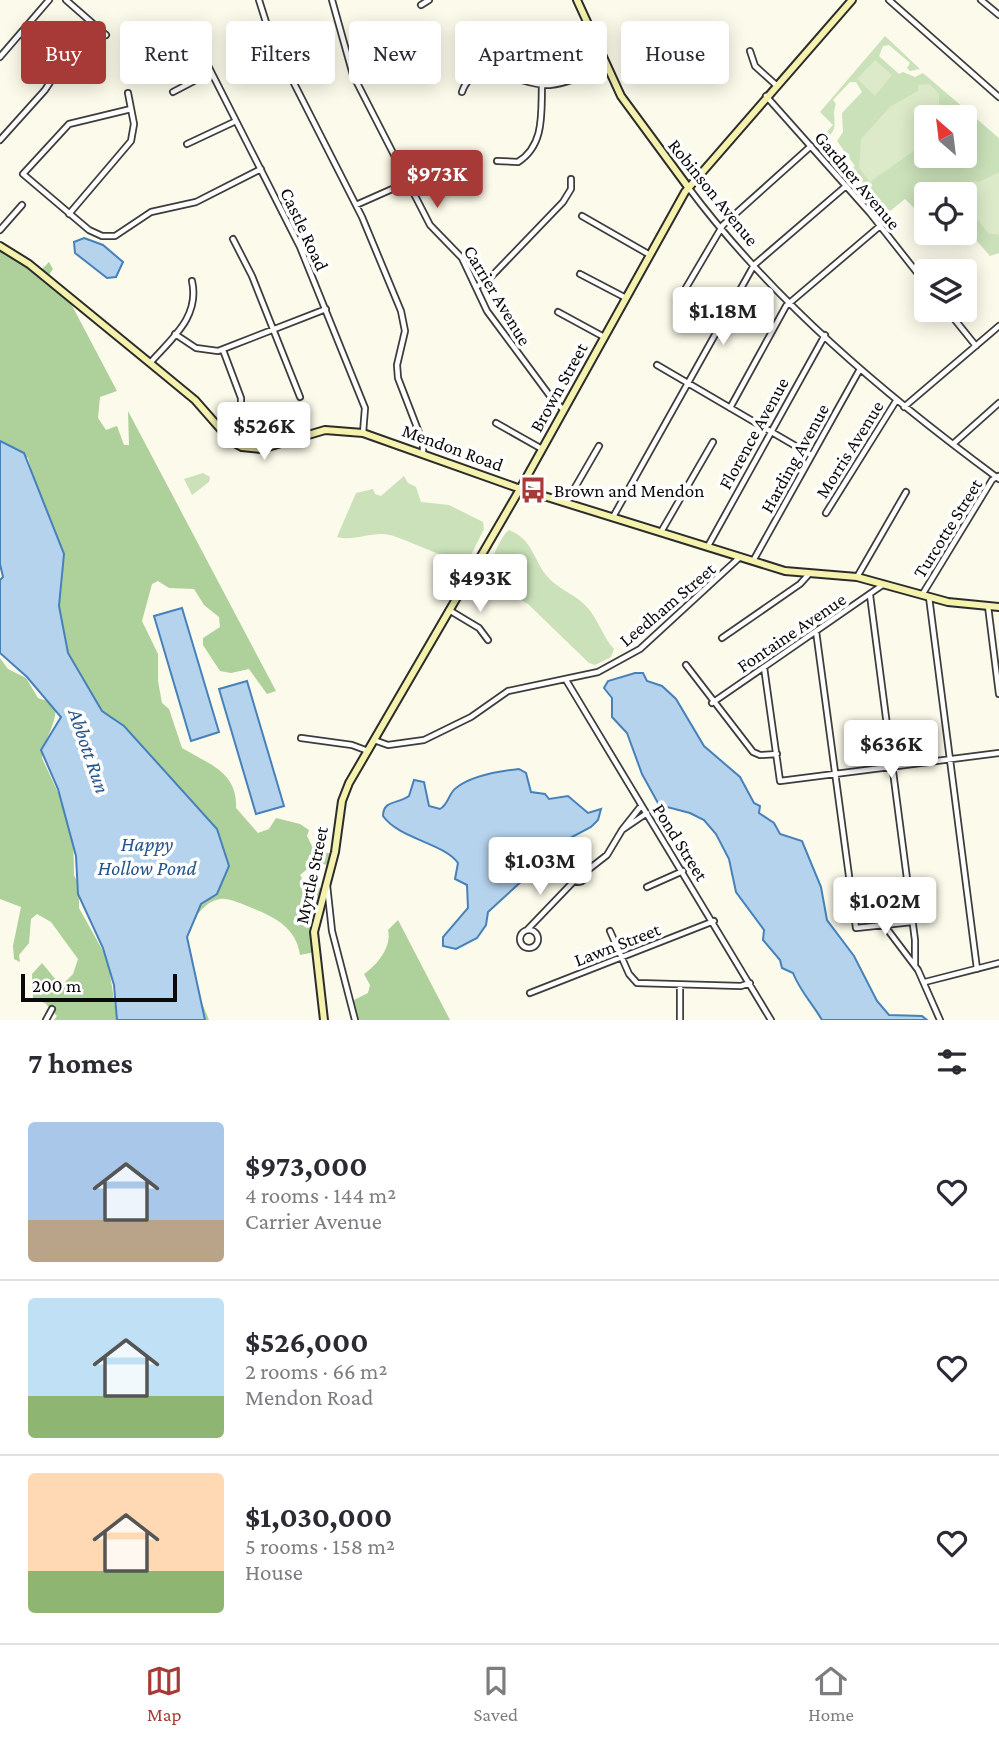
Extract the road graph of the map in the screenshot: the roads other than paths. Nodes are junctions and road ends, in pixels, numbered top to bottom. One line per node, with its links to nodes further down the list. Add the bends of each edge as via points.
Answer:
1 (49, 0): 12 (street)
2 (66, 0): 13 (street)
3 (259, 0): 42 (street, via 271,38)
4 (332, 0): 38 (street, Carrier Avenue, via 353,75)
5 (429, 0): 10 (street)
6 (577, 0): 14 (street, Robinson Avenue)
7 (852, 0): 24 (street, Brown Street)
8 (889, 0): 29 (street)
9 (981, 0): 11 (street)
10 (421, 5)
11 (999, 16)
12 (31, 21)
13 (91, 21)
14 (586, 21)
15 (21, 33): 17 (street)
16 (750, 51): 24 (street, via 755,65)
17 (0, 57)
18 (607, 67): 40 (street, Robinson Avenue, via 630,111)
19 (212, 74): 31 (street, Castle Road)
20 (48, 84): 32 (street)
21 (188, 84): 25 (street)
22 (550, 84): 23 (street)
23 (542, 85): 26 (street, via 487,73 470,78); 35 (street, via 536,143 518,162)
24 (776, 85): 28 (street, Brown Street)
25 (173, 92)
26 (461, 92)
27 (128, 93): 30 (street)
28 (766, 96): 34 (street, Gardner Avenue); 40 (street, Brown Street)
29 (999, 97)
30 (131, 109): 43 (street, via 134,128 129,145); 43 (street, via 69,124 23,174)
31 (236, 121): 33 (street); 36 (street, Castle Road)
32 (0, 140)
33 (187, 144)
34 (812, 146): 39 (street, Gardner Avenue); 47 (street)
35 (498, 161)
36 (261, 169): 43 (street, via 196,202 147,214 111,236 97,235); 59 (street, Castle Road)
37 (571, 178): 55 (street, via 563,202)
38 (408, 182): 42 (street); 55 (street, Carrier Avenue, via 433,230 459,253)
39 (846, 186): 45 (street, Gardner Avenue); 51 (street)
40 (688, 187): 47 (street, Robinson Avenue); 50 (street, Brown Street)
41 (22, 205): 46 (street)
42 (356, 205): 87 (street, via 403,318 398,378)
43 (69, 214)
44 (582, 216): 50 (street)
45 (880, 226): 52 (street, Gardner Avenue); 57 (street)
46 (0, 230)
47 (720, 230): 51 (street, Robinson Avenue); 58 (street)
48 (233, 239): 63 (street)
49 (0, 246): 69 (street, Mendon Road)
50 (650, 255): 56 (street, Brown Street)
51 (754, 265): 57 (street, Robinson Avenue); 72 (street)
52 (914, 269)
53 (580, 274): 56 (street)
54 (192, 281): 64 (street, via 192,312)
55 (476, 287): 78 (street, Carrier Avenue, via 520,359)
56 (626, 298): 66 (street, Brown Street)
57 (791, 301): 65 (street, Robinson Avenue); 77 (street)
58 (677, 303)
59 (326, 309): 63 (street); 82 (street, Castle Road, via 365,408)
60 (558, 312): 66 (street)
61 (957, 322): 67 (street)
62 (999, 326): 67 (street)
63 (274, 330): 68 (street); 73 (street)
64 (175, 334): 68 (street, via 196,348); 69 (street)
65 (825, 335): 71 (street, Robinson Avenue); 81 (street, Florence Avenue)
66 (604, 337): 78 (street, Brown Street)
67 (976, 346): 76 (street)
68 (223, 350): 79 (street, via 242,398)
69 (150, 363): 82 (street, Mendon Road, via 201,406 231,441 247,449 325,430)
70 (657, 365): 72 (street)
71 (860, 369): 74 (street, Robinson Avenue); 88 (street, Harding Avenue)
72 (687, 384): 77 (street); 94 (street)
73 (300, 397)
74 (897, 401): 76 (street, Robinson Avenue); 93 (street, Morris Avenue)
75 (999, 403): 84 (street)
76 (904, 407): 84 (street, Robinson Avenue)
77 (730, 408): 81 (street)
78 (564, 410): 86 (street, Brown Street)
79 (241, 411)
80 (496, 423): 86 (street)
81 (771, 430): 88 (street); 96 (street, Florence Avenue)
82 (363, 433): 87 (street, Mendon Road)
83 (713, 442): 95 (street)
84 (953, 444): 89 (street, Robinson Avenue)
85 (599, 446): 92 (street)
86 (542, 449): 90 (street, Brown Street)
87 (423, 453): 90 (street, Mendon Road)
88 (811, 455): 98 (street, Harding Avenue)
89 (998, 477): 103 (street, Turcotte Street)
90 (520, 489): 92 (street, Mendon Road); 106 (street, Brown Street)
91 (906, 492): 100 (street)
92 (566, 503): 94 (street, Mendon Road)
93 (826, 513)
94 (613, 518): 95 (street, Mendon Road)
95 (660, 533): 96 (street, Mendon Road)
96 (708, 546): 97 (street, Mendon Road)
97 (740, 556): 98 (street, Mendon Road); 112 (street, Leedham Street, via 640,649 593,674)
98 (753, 561): 99 (street, Mendon Road)
99 (809, 574): 100 (street, Mendon Road); 108 (street)
100 (857, 577): 101 (street, Mendon Road)
101 (884, 584): 102 (street, Fontaine Avenue); 103 (street, Mendon Road)
102 (870, 595): 107 (street, Fontaine Avenue); 121 (street)
103 (926, 596): 104 (street, Mendon Road); 120 (street)
104 (988, 607): 105 (street, Mendon Road); 113 (street)
105 (999, 607)
106 (449, 610): 109 (street, via 479,628); 116 (street, Brown Street)
107 (816, 631): 111 (street, Fontaine Avenue); 122 (street)
108 (722, 638)
109 (488, 640)
110 (686, 665): 114 (street)
111 (764, 667): 114 (street, Fontaine Avenue); 119 (street)
112 (566, 680): 116 (street, Leedham Street, via 508,691 471,718 424,740 388,745); 123 (street, Pond Street)
113 (999, 694)
114 (712, 702): 119 (street, via 754,754)
115 (301, 738): 117 (street)
116 (374, 740): 117 (street, Brown Street)
117 (368, 751): 125 (street, Brown Street, via 345,792)
118 (999, 753): 120 (street)
119 (777, 754): 122 (street, via 780,781)
120 (950, 760): 121 (street); 138 (street)
121 (893, 767): 122 (street); 131 (street)
122 (836, 774): 132 (street, via 856,928)
123 (642, 805): 124 (street, Pond Street); 126 (street)
124 (647, 813): 126 (street); 127 (street, Pond Street)
125 (339, 821): 128 (street, Myrtle Street)
126 (622, 830): 133 (street, via 607,855 584,873 576,872 575,880)
127 (683, 871): 129 (street); 130 (street, Pond Street)
128 (326, 884): 145 (street, Myrtle Street, via 314,940); 146 (street, via 333,937)
129 (647, 887)
130 (714, 921): 135 (street, Lawn Street); 140 (street, Pond Street)
131 (912, 922): 132 (street); 137 (street)
132 (884, 925): 137 (street)
133 (527, 930): 133 (street, via 538,939 530,948 520,940)
134 (610, 931): 135 (street)
135 (622, 957): 141 (street, via 637,983); 142 (street, Lawn Street)
136 (999, 962): 138 (street)
137 (915, 965): 139 (street)
138 (977, 969): 139 (street)
139 (925, 982): 149 (street)
140 (750, 983): 141 (street); 148 (street, Pond Street)
141 (680, 985): 147 (street)
142 (530, 993)
143 (52, 1009): 144 (street)
144 (46, 1020)
145 (324, 1020)
146 (355, 1020)
147 (680, 1020)
148 (771, 1020)
149 (940, 1020)

